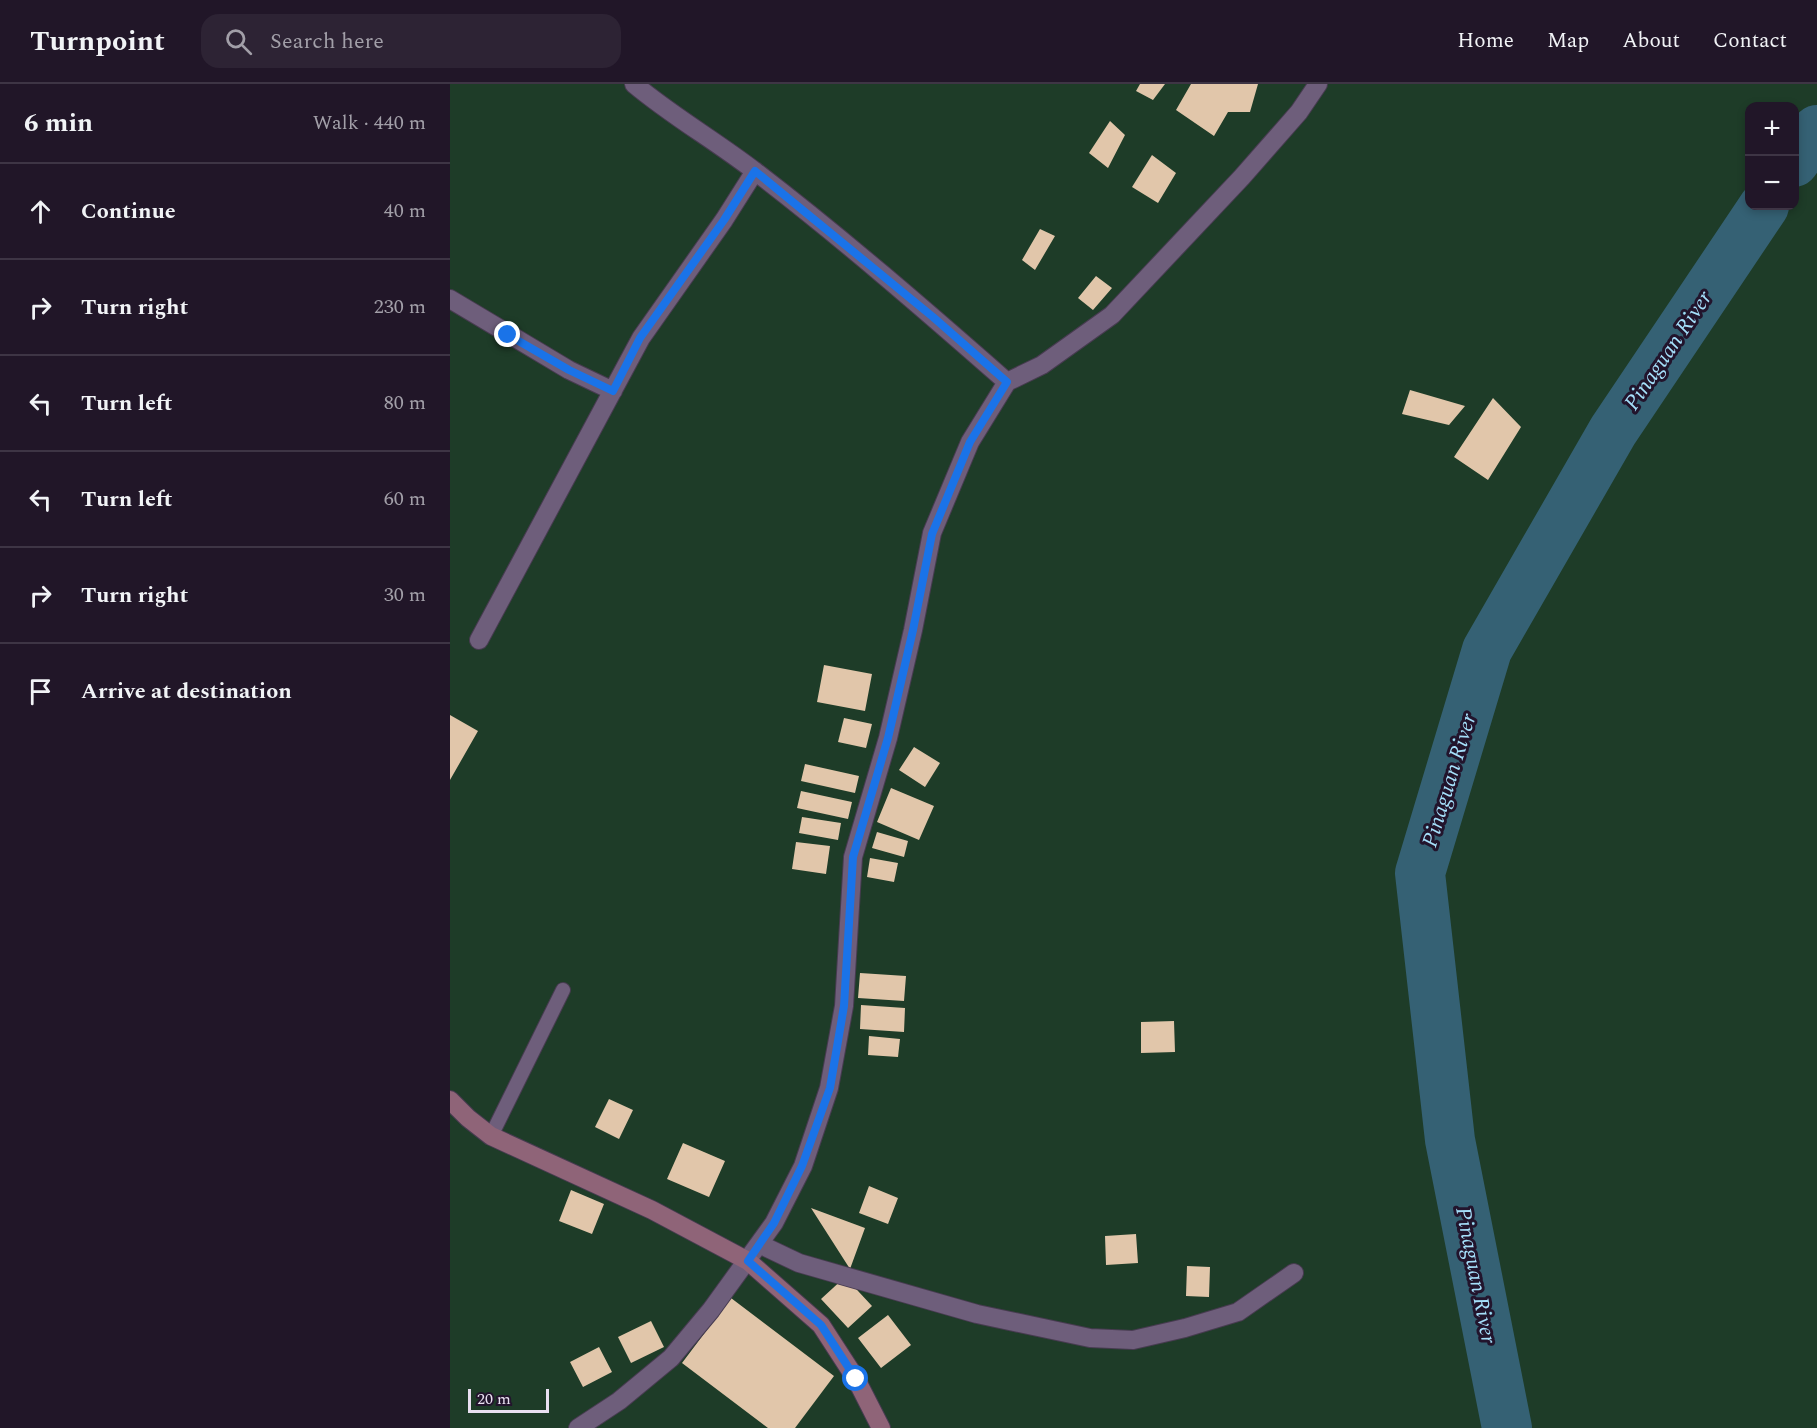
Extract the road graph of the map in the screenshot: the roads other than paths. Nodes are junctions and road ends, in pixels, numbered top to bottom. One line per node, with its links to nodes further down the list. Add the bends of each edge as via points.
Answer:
1 (634, 84): 3 (street)
2 (1318, 84): 5 (street, via 1299,112 1242,177 1112,315 1042,365)
3 (755, 171): 5 (street); 6 (street, via 640,338)
4 (450, 299): 6 (street, via 569,370)
5 (1007, 382): 11 (street, via 970,442 932,534 888,738 853,857 844,1006 830,1088 802,1166)
6 (613, 391): 7 (street)
7 (479, 640)
8 (563, 990): 10 (lane)
9 (450, 1100): 10 (street)
10 (490, 1136): 12 (street, via 652,1210)
11 (759, 1244): 12 (street); 13 (street, via 800,1263 977,1314 1090,1338 1133,1340 1238,1312)
12 (748, 1261): 14 (street, via 671,1358 619,1401); 15 (street, via 821,1325 856,1379)
13 (1294, 1273)
14 (578, 1428)
15 (881, 1428)

